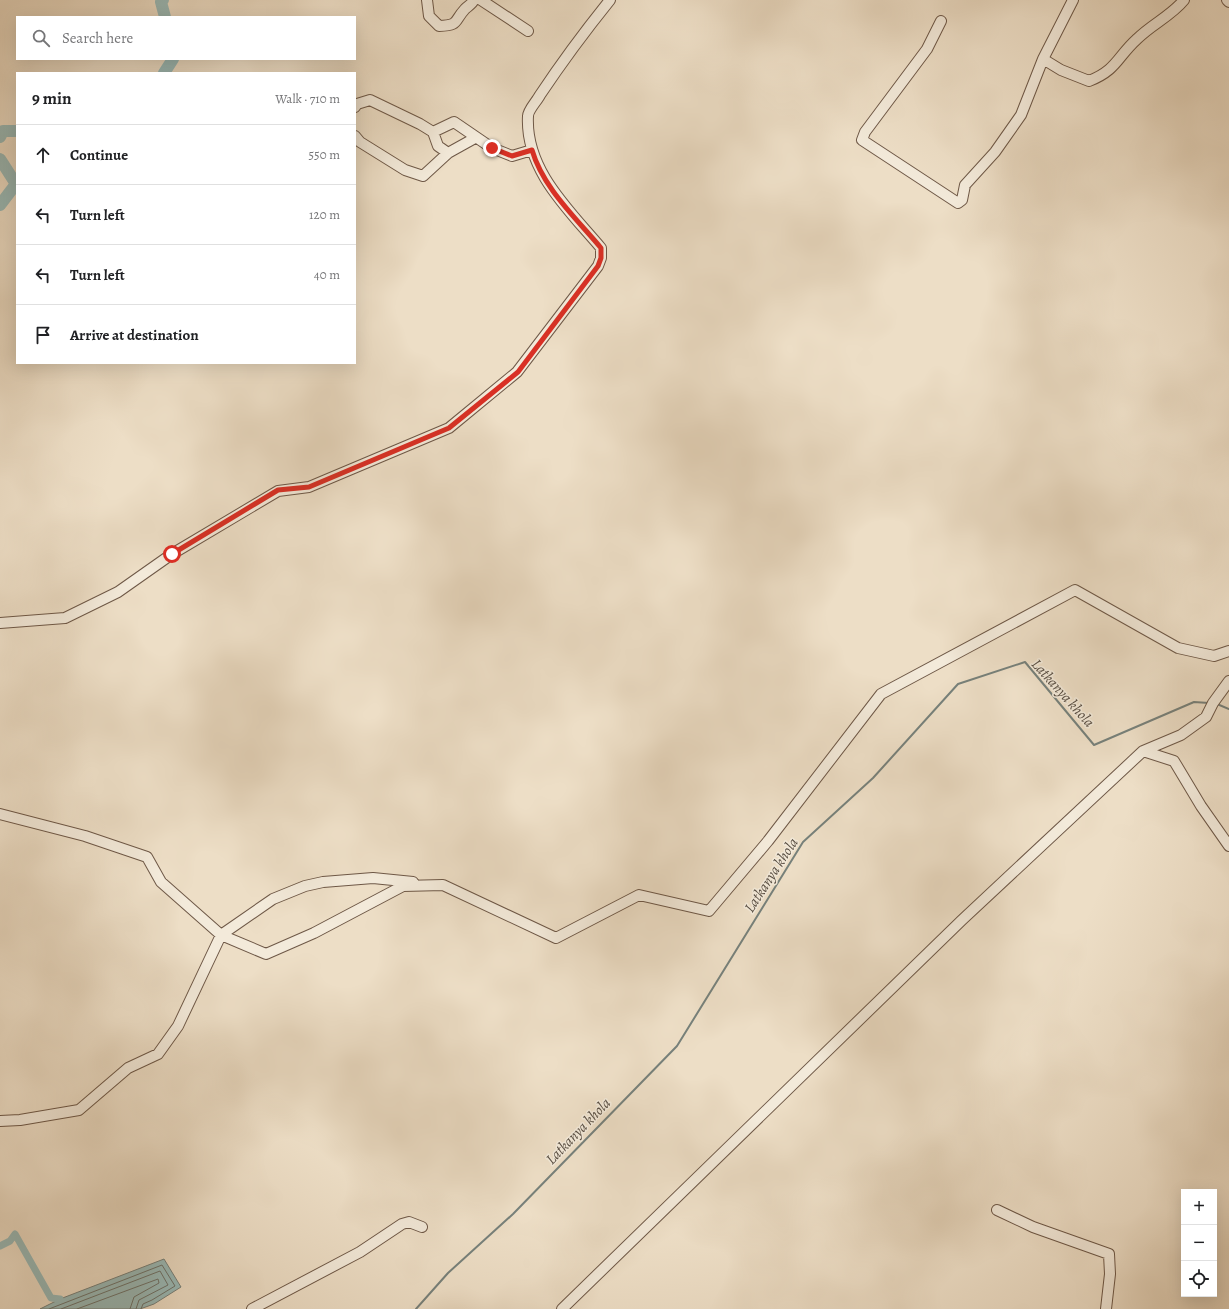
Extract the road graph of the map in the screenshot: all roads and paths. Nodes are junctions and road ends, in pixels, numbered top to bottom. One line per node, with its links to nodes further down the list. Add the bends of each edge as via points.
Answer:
1 (427, 0): 2 (street, via 429,16 439,26 450,25 459,20)
2 (474, 0)
3 (482, 0): 10 (street)
4 (610, 0): 16 (street, via 577,40 528,115)
5 (1073, 0): 11 (street)
6 (1184, 0): 11 (street, via 1163,20 1136,39 1111,70 1100,77 1089,81 1075,77)
7 (1226, 0): 8 (street)
8 (1229, 2)
9 (941, 21): 11 (street, via 927,49 865,132 862,140 958,203 962,200 965,185 995,152 1020,115)
10 (528, 31)
11 (1043, 59)
12 (356, 106): 13 (street, via 370,100)
13 (433, 132): 15 (street, via 454,122 464,127); 17 (street, via 438,146)
14 (356, 137): 17 (street, via 405,170 423,176)
15 (475, 138): 16 (street, via 512,156); 17 (street)
16 (532, 150): 18 (street, via 544,178 601,248 601,258 598,266 518,372 449,428 309,487 278,490 172,554 118,592 65,618)
17 (448, 153)
18 (0, 623)
19 (1229, 651): 24 (street, via 1214,656 1178,648 1075,590 881,694 768,841 709,912 640,895 556,938)
20 (1229, 681): 21 (street, via 1206,717 1181,735)
21 (1143, 751): 23 (street, via 1174,761); 30 (street, via 945,937)
22 (0, 814): 25 (street, via 85,836 148,857 161,882)
23 (1229, 846)
24 (443, 885): 25 (street, via 373,878 305,886 273,899); 25 (street, via 403,886 314,933 266,954)
25 (221, 935): 26 (street, via 178,1026 158,1054 128,1068 79,1110)
26 (0, 1122)
27 (997, 1210): 31 (street, via 1033,1228 1109,1254 1110,1274)
28 (422, 1227): 29 (street, via 409,1222 402,1224 360,1252)
29 (252, 1309)
30 (562, 1309)
31 (1106, 1309)

